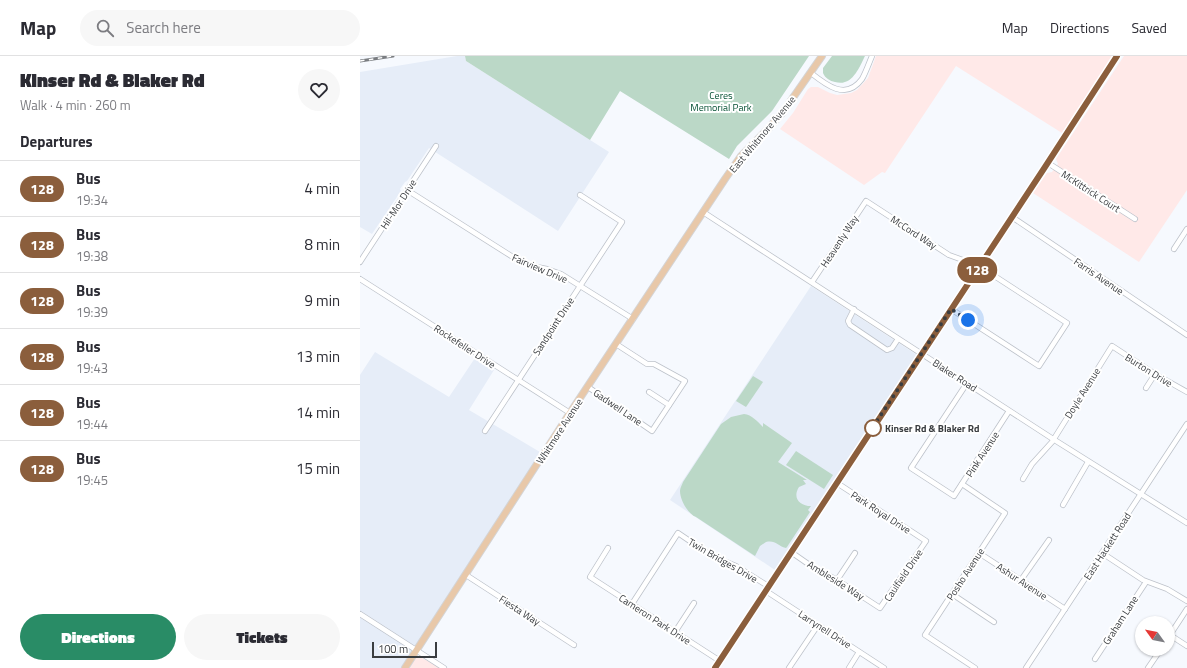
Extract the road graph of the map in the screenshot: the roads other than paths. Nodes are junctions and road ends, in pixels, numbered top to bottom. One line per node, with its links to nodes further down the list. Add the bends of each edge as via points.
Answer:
1 (822, 56): 4 (main road, East Whitmore Avenue)
2 (872, 56): 4 (street, via 860,81 848,89 829,87)
3 (1117, 56): 6 (street)
4 (811, 73): 10 (main road, East Whitmore Avenue, via 776,121 741,156)
5 (436, 146): 7 (street, Hil-Mor Drive)
6 (1048, 163): 11 (street); 12 (street, McKittrick Court)
7 (407, 190): 15 (street, Hil-Mor Drive); 19 (street, Fairview Drive, via 516,259 554,271)
8 (580, 196): 19 (street, Sandpoint Drive, via 622,222)
9 (866, 201): 16 (street, McCord Way, via 949,255); 18 (street, Heavenly Way)
10 (703, 212): 18 (street, Blaker Road); 22 (main road, Whitmore Avenue)
11 (1012, 217): 16 (street); 23 (street, Farris Avenue)
12 (1135, 219)
13 (1187, 229): 14 (street)
14 (1174, 249)
15 (360, 262)
16 (979, 266): 21 (street); 21 (street, McCord Way, via 1067,323 1039,366)
17 (360, 278): 29 (street, Rockefeller Drive)
18 (812, 282): 20 (street, Blaker Road)
19 (580, 286): 22 (street, Fairview Drive); 29 (street, Sandpoint Drive)
20 (854, 309): 24 (street, Blaker Road); 24 (street, via 848,321 850,325 887,350 892,348)
21 (951, 309): 27 (street)
22 (633, 319): 25 (main road, Whitmore Avenue)
23 (1187, 335)
24 (898, 339): 27 (street, Blaker Road)
25 (616, 344): 31 (main road, Whitmore Avenue); 35 (street, Gadwell Lane, via 647,364 654,364 685,381)
26 (1112, 346): 28 (street, Burton Drive); 40 (street, Doyle Avenue)
27 (922, 354): 30 (street, Blaker Road); 43 (street)
28 (1155, 374): 32 (street); 34 (street, Burton Drive)
29 (518, 380): 37 (street, Rockefeller Drive); 39 (street, Sandpoint Drive)
30 (967, 383): 36 (street, Blaker Road); 44 (street, Pink Avenue, via 911,468 954,496)
31 (588, 387): 35 (street, Gadwell Lane, via 652,431); 37 (main road, Whitmore Avenue)
32 (1146, 388)
33 (649, 392): 35 (street)
34 (1187, 392)
35 (669, 405)
36 (1009, 411): 40 (street, Blaker Road); 44 (street, Pink Avenue)
37 (570, 413): 55 (main road, Whitmore Avenue)
38 (1187, 424): 45 (street, East Hackett Road)
39 (485, 431)
40 (1053, 440): 41 (street, Blaker Road); 42 (street, Doyle Avenue, via 1032,464)
41 (1088, 462): 45 (street, Blaker Road); 46 (street)
42 (1023, 479)
43 (837, 483): 49 (street, Park Royal Drive); 51 (street)
44 (962, 484): 53 (street, Posho Avenue, via 1005,513)
45 (1141, 494): 47 (street, Blaker Road); 54 (street, East Hackett Road)
46 (1063, 505)
47 (1187, 523)
48 (1049, 540): 57 (street)
49 (926, 541): 64 (street, Caulfield Drive)
50 (608, 548): 62 (street, Cameron Park Drive, via 590,577)
51 (791, 552): 56 (street, Ambleside Way); 59 (street)
52 (854, 553): 56 (street)
53 (979, 553): 57 (street, Ashur Avenue); 60 (street, Posho Avenue)
54 (1102, 553): 58 (street); 65 (street, East Hackett Road)
55 (466, 575): 73 (street, Fiesta Way); 75 (main road, Whitmore Avenue)
56 (837, 580): 64 (street, Ambleside Way)
57 (1021, 580): 65 (street, Ashur Avenue)
58 (1146, 582): 61 (street, via 1167,589); 78 (street, Graham Lane)
59 (767, 589): 62 (street, Twin Bridges Drive, via 733,564 712,556 678,534); 69 (street, Larrynell Drive); 79 (street)
60 (952, 594): 68 (street); 86 (street, Posho Avenue, via 925,635)
61 (1187, 601)
62 (632, 604): 71 (street, Cameron Park Drive)
63 (694, 604): 71 (street)
64 (880, 608)
65 (1065, 609): 87 (street, East Hackett Road)
66 (1187, 609): 70 (street)
67 (360, 614): 75 (street)
68 (994, 622)
69 (818, 625): 76 (street, Larrynell Drive); 83 (street)
70 (1175, 628)
71 (675, 632): 79 (street, Cameron Park Drive)
72 (1175, 640): 74 (street)
73 (574, 645)
74 (1187, 646)
75 (417, 650): 80 (main road); 81 (street)
76 (859, 652): 84 (street); 85 (street, Larrynell Drive)
77 (1156, 656): 88 (street)
78 (1095, 659)
79 (720, 660): 82 (street)
80 (405, 668)
81 (444, 668)
82 (715, 668)
83 (789, 668)
84 (849, 668)
85 (884, 668)
86 (975, 668)
87 (1026, 668)
88 (1148, 668)

